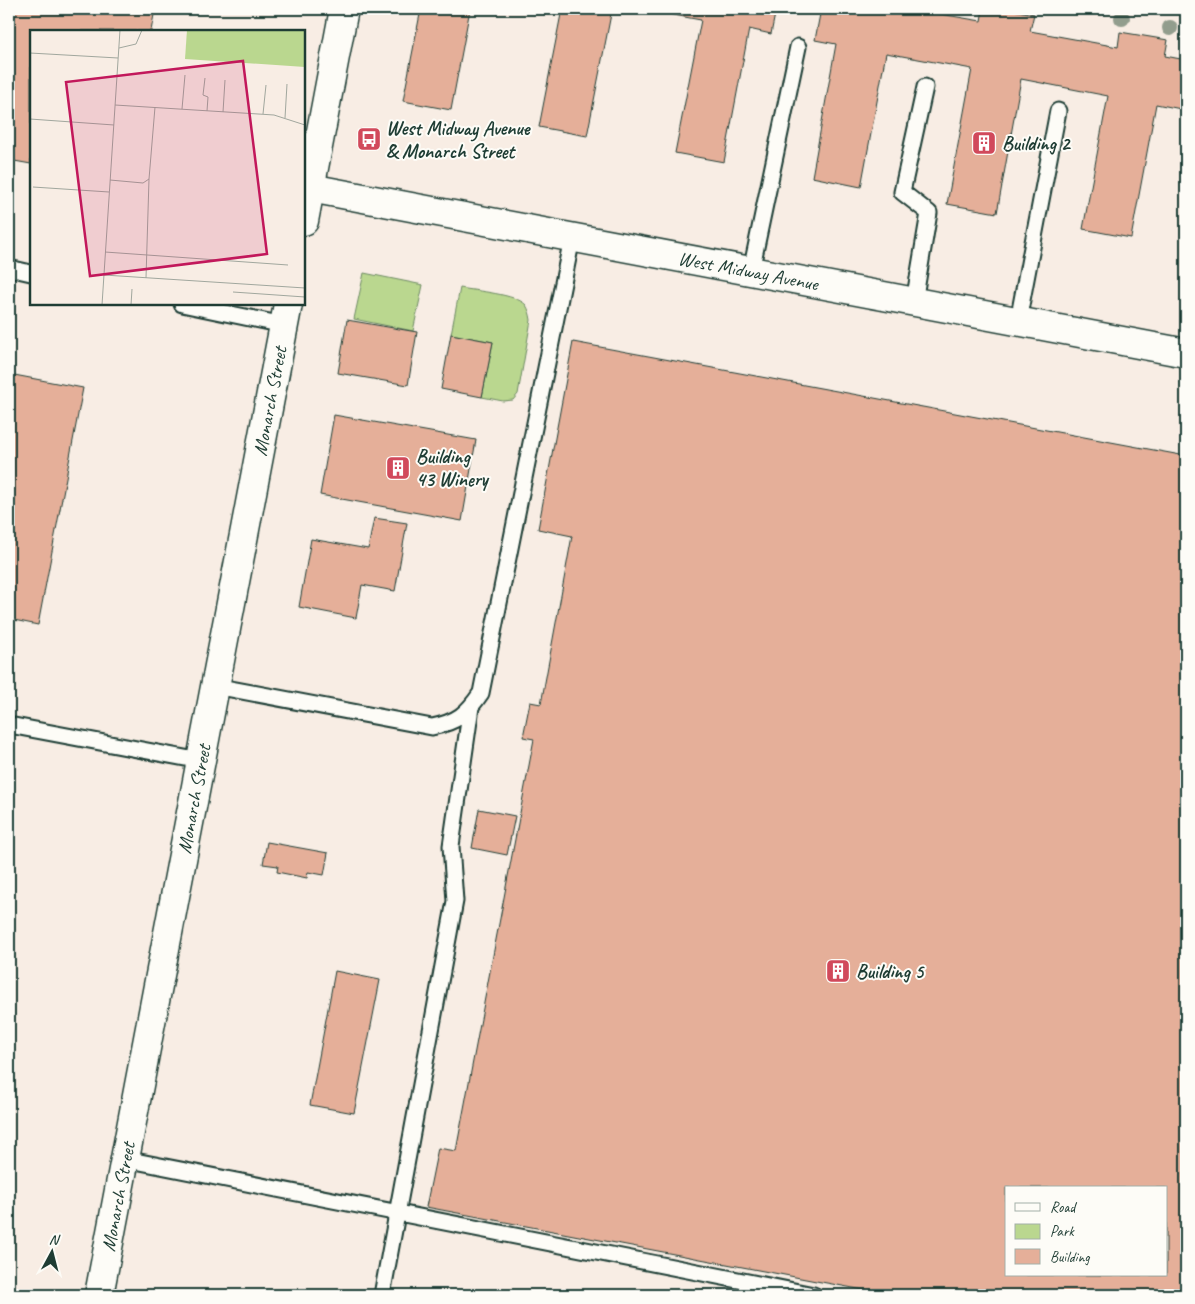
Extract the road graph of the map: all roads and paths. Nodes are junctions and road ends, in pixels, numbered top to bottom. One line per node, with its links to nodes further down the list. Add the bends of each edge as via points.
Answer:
1 (344, 9): 5 (street)
2 (798, 48): 9 (lane)
3 (925, 87): 11 (lane, via 902,192 929,212)
4 (1058, 111): 14 (lane)
5 (310, 188): 6 (street); 7 (street, West Midway Avenue)
6 (305, 216)
7 (572, 238): 9 (street, West Midway Avenue); 17 (lane, via 481,693)
8 (9, 268): 10 (lane)
9 (751, 271): 11 (street, West Midway Avenue)
10 (30, 273)
11 (914, 302): 14 (street, West Midway Avenue)
12 (192, 305): 13 (lane)
13 (286, 314): 16 (street, Monarch Street)
14 (1018, 321): 15 (street, West Midway Avenue)
15 (1186, 353)
16 (215, 686): 17 (lane, via 432,727 450,723); 19 (street, Monarch Street)
17 (471, 707): 21 (lane, via 451,846 456,901)
18 (9, 725): 19 (lane)
19 (201, 761): 20 (street, Monarch Street)
20 (125, 1159): 21 (lane); 22 (street, Monarch Street)
21 (397, 1213): 23 (lane); 24 (lane)
22 (99, 1295)
23 (382, 1295)
24 (814, 1295)

